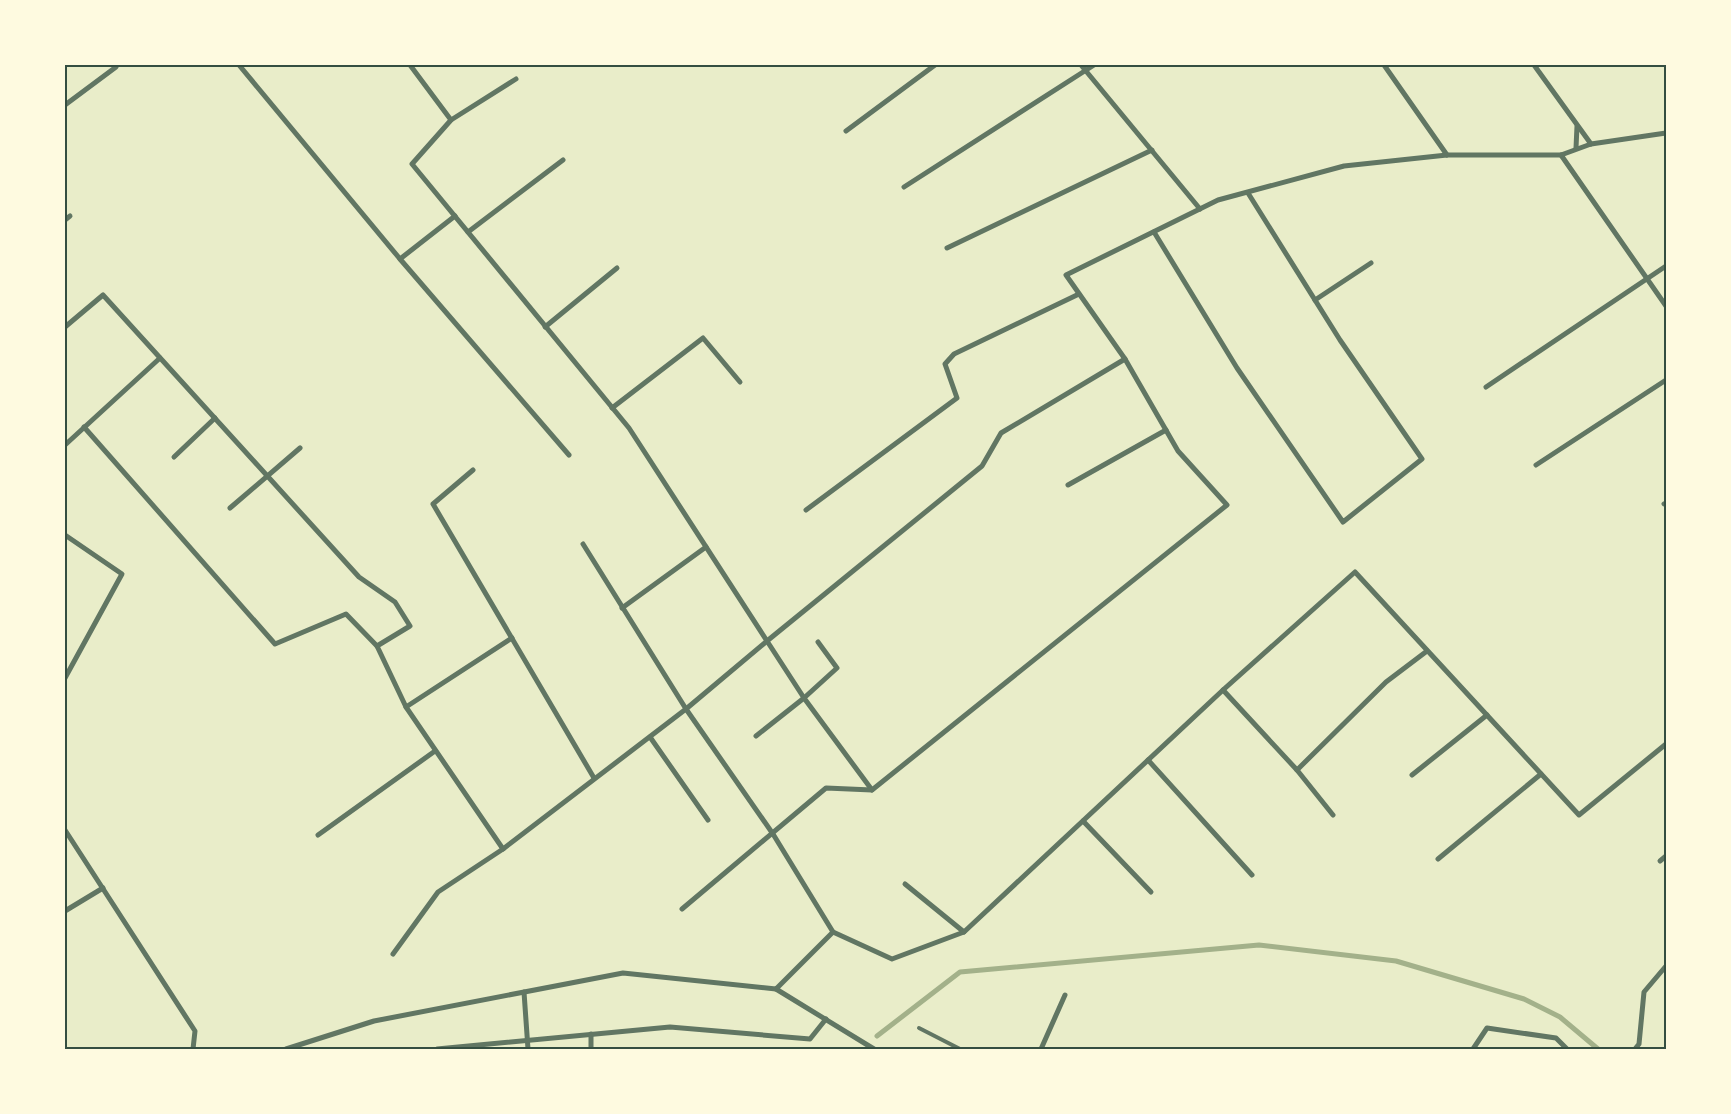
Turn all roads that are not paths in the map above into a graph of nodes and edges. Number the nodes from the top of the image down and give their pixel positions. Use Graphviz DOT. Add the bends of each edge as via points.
graph roads {
  1 [pos="114,65"];
  2 [pos="239,65"];
  3 [pos="410,65"];
  4 [pos="936,65"];
  5 [pos="1081,65"];
  6 [pos="1094,65"];
  7 [pos="1384,65"];
  8 [pos="1534,65"];
  9 [pos="1087,72"];
  10 [pos="516,79"];
  11 [pos="65,105"];
  12 [pos="451,120"];
  13 [pos="1577,126"];
  14 [pos="846,131"];
  15 [pos="1666,133"];
  16 [pos="1590,144"];
  17 [pos="1576,148"];
  18 [pos="1152,150"];
  19 [pos="1447,155"];
  20 [pos="1561,155"];
  21 [pos="563,160"];
  22 [pos="904,187"];
  23 [pos="1248,193"];
  24 [pos="1200,209"];
  25 [pos="454,216"];
  26 [pos="468,232"];
  27 [pos="1154,232"];
  28 [pos="948,248"];
  29 [pos="400,259"];
  30 [pos="1371,263"];
  31 [pos="1666,266"];
  32 [pos="616,268"];
  33 [pos="1647,278"];
  34 [pos="1079,294"];
  35 [pos="1315,300"];
  36 [pos="1666,306"];
  37 [pos="65,327"];
  38 [pos="545,327"];
  39 [pos="160,358"];
  40 [pos="1125,359"];
  41 [pos="1666,380"];
  42 [pos="740,382"];
  43 [pos="1486,388"];
  44 [pos="612,408"];
  45 [pos="215,418"];
  46 [pos="84,427"];
  47 [pos="1166,430"];
  48 [pos="65,445"];
  49 [pos="300,448"];
  50 [pos="568,455"];
  51 [pos="174,457"];
  52 [pos="1536,465"];
  53 [pos="473,470"];
  54 [pos="267,476"];
  55 [pos="1068,485"];
  56 [pos="230,508"];
  57 [pos="806,510"];
  58 [pos="65,535"];
  59 [pos="583,544"];
  60 [pos="706,547"];
  61 [pos="622,608"];
  62 [pos="512,638"];
  63 [pos="767,641"];
  64 [pos="818,642"];
  65 [pos="377,646"];
  66 [pos="1428,651"];
  67 [pos="65,678"];
  68 [pos="1223,690"];
  69 [pos="804,698"];
  70 [pos="406,707"];
  71 [pos="686,709"];
  72 [pos="1487,715"];
  73 [pos="756,736"];
  74 [pos="650,737"];
  75 [pos="1666,744"];
  76 [pos="435,751"];
  77 [pos="1148,760"];
  78 [pos="1297,770"];
  79 [pos="1541,774"];
  80 [pos="1412,775"];
  81 [pos="594,778"];
  82 [pos="872,790"];
  83 [pos="1333,815"];
  84 [pos="708,820"];
  85 [pos="1083,821"];
  86 [pos="65,830"];
  87 [pos="773,834"];
  88 [pos="318,836"];
  89 [pos="503,849"];
  90 [pos="1666,856"];
  91 [pos="1438,859"];
  92 [pos="1660,861"];
  93 [pos="1252,875"];
  94 [pos="905,884"];
  95 [pos="102,888"];
  96 [pos="1150,892"];
  97 [pos="682,909"];
  98 [pos="65,911"];
  99 [pos="833,932"];
  100 [pos="964,932"];
  101 [pos="393,954"];
  102 [pos="1666,966"];
  103 [pos="776,989"];
  104 [pos="524,992"];
  105 [pos="1065,995"];
  106 [pos="826,1019"];
  107 [pos="919,1028"];
  108 [pos="591,1034"];
  109 [pos="527,1040"];
  110 [pos="193,1049"];
  111 [pos="286,1049"];
  112 [pos="437,1049"];
  113 [pos="528,1049"];
  114 [pos="591,1049"];
  115 [pos="874,1049"];
  116 [pos="960,1049"];
  117 [pos="1041,1049"];
  118 [pos="1473,1049"];
  119 [pos="1568,1049"];
  120 [pos="1635,1049"];
  1 -- 11 [label="street" via="116,67"];
  2 -- 29 [label="street"];
  3 -- 12 [label="street"];
  4 -- 14 [label="street"];
  5 -- 9 [label="street"];
  6 -- 9 [label="street"];
  7 -- 19 [label="street"];
  8 -- 13 [label="street"];
  9 -- 18 [label="street"];
  9 -- 22 [label="street"];
  10 -- 12 [label="street"];
  12 -- 25 [label="street" via="412,164"];
  13 -- 16 [label="street"];
  13 -- 17 [label="street"];
  15 -- 16 [label="street"];
  16 -- 17 [label="street"];
  17 -- 20 [label="street"];
  18 -- 24 [label="street"];
  18 -- 28 [label="street"];
  19 -- 20 [label="street"];
  19 -- 23 [label="street" via="1344,166"];
  20 -- 33 [label="street"];
  21 -- 26 [label="street"];
  23 -- 24 [label="street" via="1218,200"];
  23 -- 35 [label="street"];
  24 -- 27 [label="street"];
  25 -- 26 [label="street"];
  25 -- 29 [label="street"];
  26 -- 38 [label="street"];
  27 -- 34 [label="street" via="1066,275"];
  27 -- 35 [label="street" via="1237,368 1343,522 1422,459"];
  29 -- 50 [label="street"];
  30 -- 35 [label="street"];
  31 -- 33 [label="street"];
  32 -- 38 [label="street"];
  33 -- 36 [label="street"];
  33 -- 43 [label="street"];
  34 -- 40 [label="street"];
  34 -- 57 [label="street" via="954,354 945,364 957,398"];
  37 -- 39 [label="street" via="103,295"];
  38 -- 44 [label="street"];
  39 -- 45 [label="street"];
  39 -- 46 [label="street"];
  40 -- 47 [label="street"];
  40 -- 63 [label="street" via="1001,433 982,466"];
  41 -- 52 [label="street"];
  42 -- 44 [label="street" via="703,338"];
  44 -- 60 [label="street"];
  45 -- 51 [label="street"];
  45 -- 54 [label="street"];
  46 -- 48 [label="street"];
  46 -- 65 [label="street" via="275,644 346,614"];
  47 -- 55 [label="street"];
  47 -- 82 [label="street" via="1178,451 1227,505"];
  49 -- 54 [label="street"];
  53 -- 62 [label="street" via="433,504"];
  54 -- 56 [label="street"];
  54 -- 65 [label="street" via="358,576 395,602 410,626"];
  58 -- 67 [label="street" via="122,574"];
  59 -- 61 [label="street"];
  60 -- 61 [label="street"];
  60 -- 63 [label="street"];
  61 -- 71 [label="street"];
  62 -- 70 [label="street"];
  62 -- 81 [label="street"];
  63 -- 69 [label="street"];
  63 -- 71 [label="street"];
  64 -- 69 [label="street" via="837,668"];
  65 -- 70 [label="street"];
  66 -- 68 [label="street" via="1355,572"];
  66 -- 72 [label="street"];
  66 -- 78 [label="street" via="1386,682"];
  68 -- 77 [label="street"];
  68 -- 78 [label="street"];
  69 -- 73 [label="street"];
  69 -- 82 [label="street"];
  70 -- 76 [label="street"];
  71 -- 74 [label="street"];
  71 -- 87 [label="street"];
  72 -- 79 [label="street"];
  72 -- 80 [label="street"];
  74 -- 81 [label="street"];
  74 -- 84 [label="street"];
  75 -- 79 [label="street" via="1579,816"];
  76 -- 88 [label="street"];
  76 -- 89 [label="street"];
  77 -- 85 [label="street"];
  77 -- 93 [label="street"];
  78 -- 83 [label="street"];
  79 -- 91 [label="street"];
  81 -- 89 [label="street"];
  82 -- 87 [label="street" via="826,788"];
  85 -- 96 [label="street"];
  85 -- 100 [label="street"];
  86 -- 95 [label="street"];
  87 -- 97 [label="street"];
  87 -- 99 [label="street"];
  89 -- 101 [label="street" via="438,892"];
  90 -- 92 [label="street"];
  94 -- 100 [label="street"];
  95 -- 98 [label="street"];
  95 -- 110 [label="street" via="195,1031"];
  99 -- 100 [label="street" via="892,959"];
  99 -- 103 [label="street"];
  102 -- 120 [label="street" via="1644,992 1639,1044"];
  103 -- 104 [label="street" via="623,973"];
  103 -- 106 [label="street"];
  104 -- 109 [label="street"];
  104 -- 111 [label="street" via="374,1021"];
  105 -- 117 [label="street"];
  106 -- 108 [label="street" via="810,1038 670,1027"];
  106 -- 115 [label="street"];
  107 -- 116 [label="lane"];
  108 -- 109 [label="street"];
  108 -- 114 [label="street"];
  109 -- 112 [label="street"];
  109 -- 113 [label="street"];
  118 -- 119 [label="street" via="1487,1028 1556,1038"];
}
